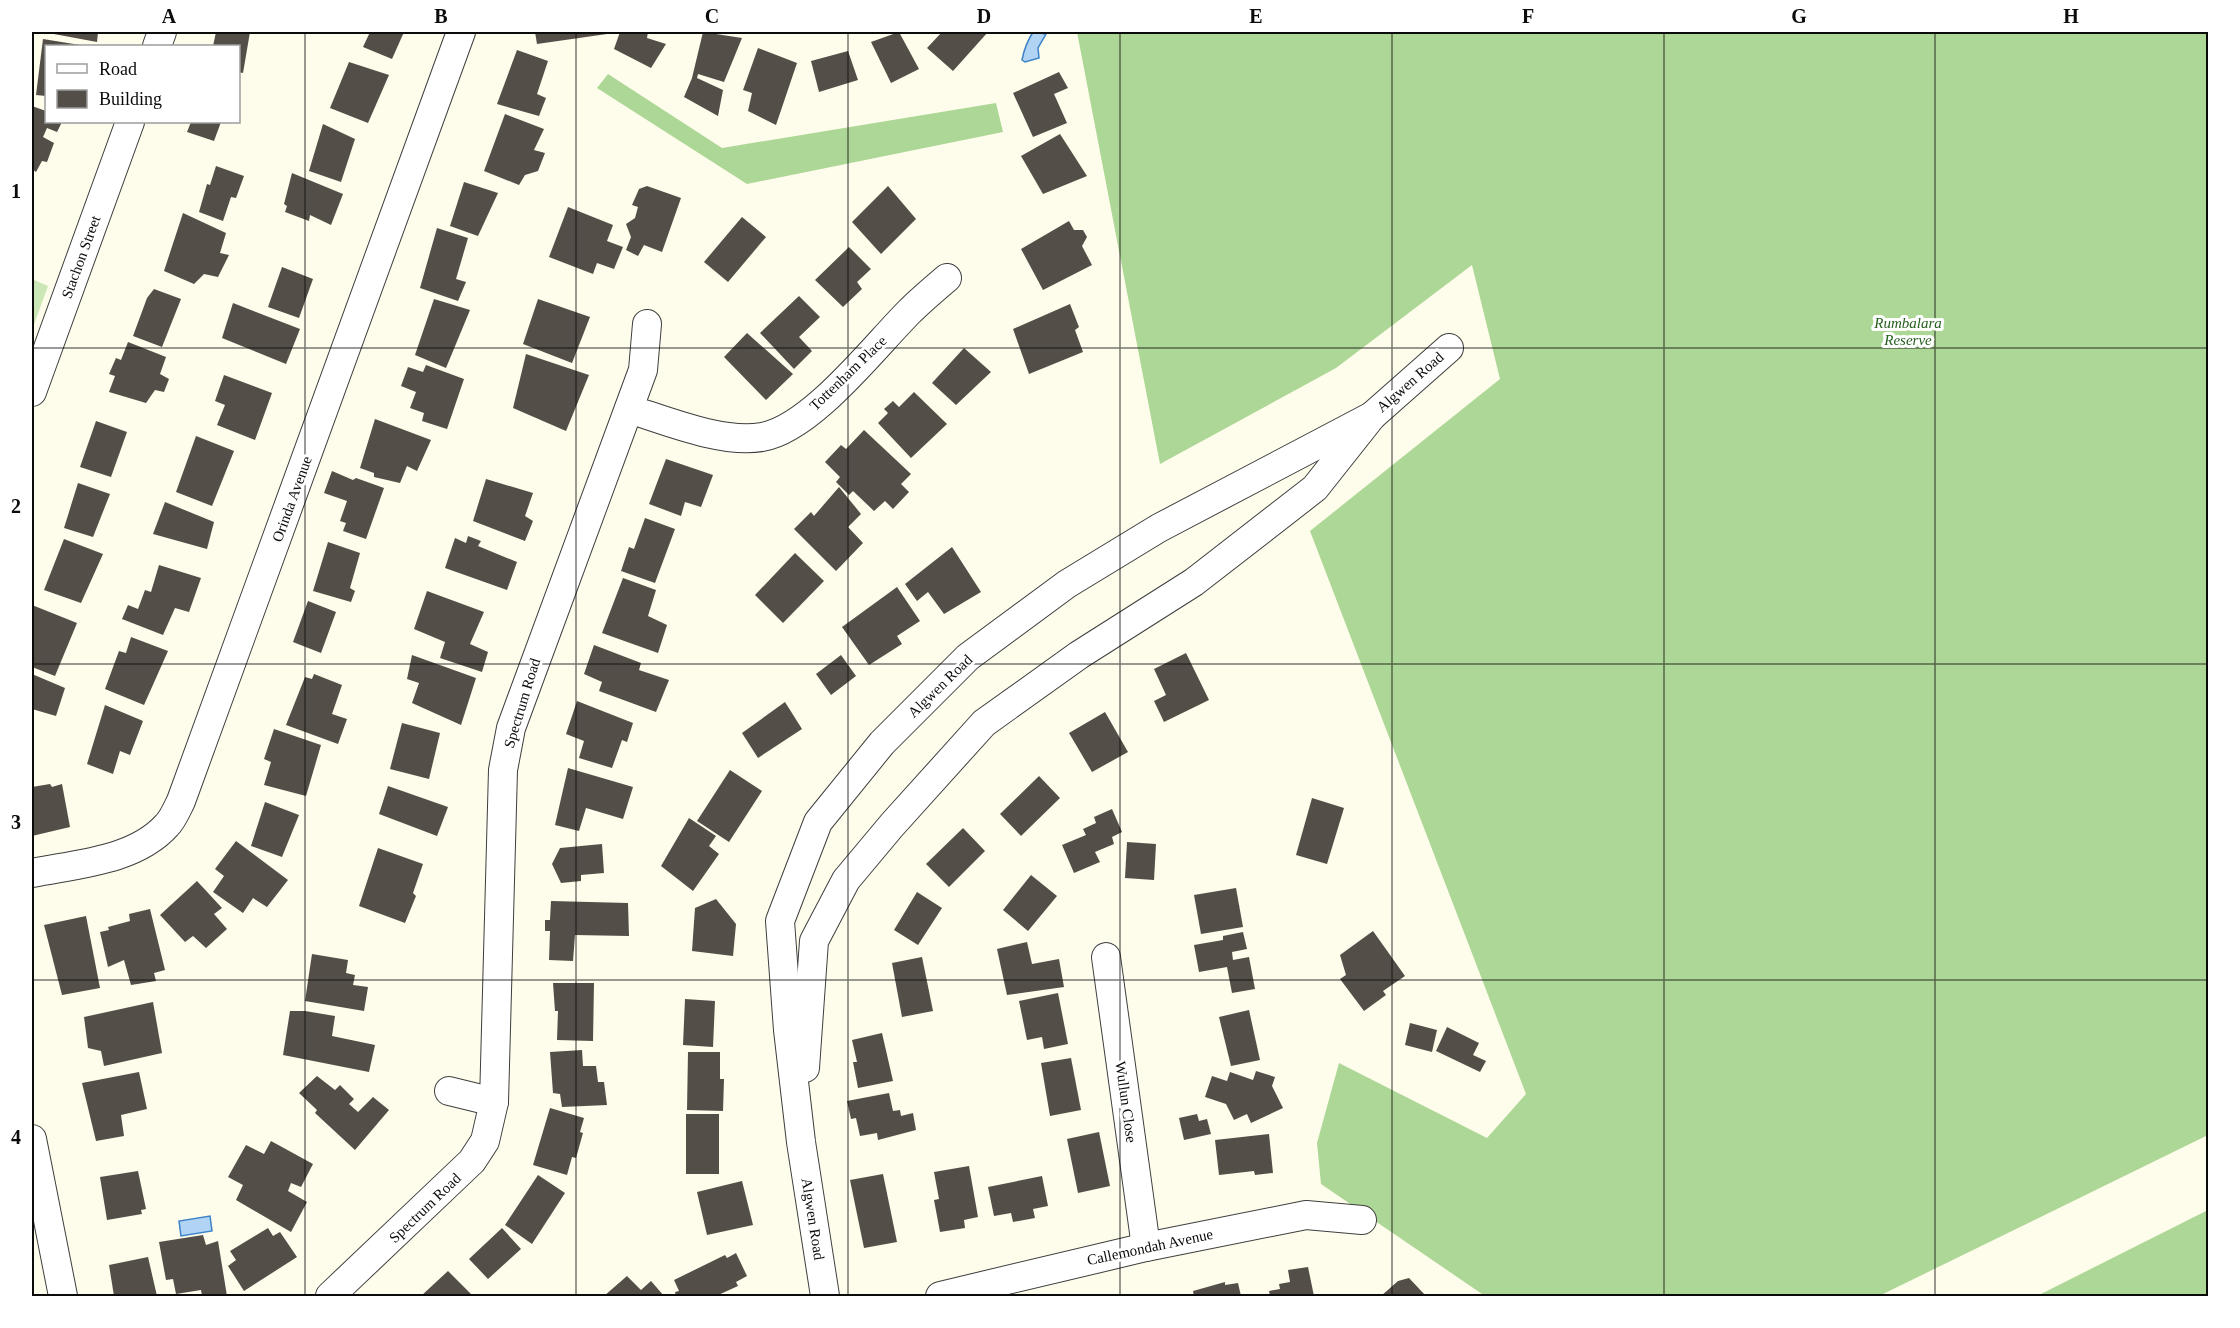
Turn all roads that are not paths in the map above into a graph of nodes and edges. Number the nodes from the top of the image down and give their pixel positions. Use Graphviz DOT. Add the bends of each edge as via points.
graph roads {
  1 [pos="461,32"];
  2 [pos="130,123"];
  3 [pos="947,278"];
  4 [pos="647,324"];
  5 [pos="1449,348"];
  6 [pos="32,392"];
  7 [pos="629,409"];
  8 [pos="1371,416"];
  9 [pos="32,873"];
  10 [pos="1106,957"];
  11 [pos="448,1091"];
  12 [pos="494,1102"];
  13 [pos="32,1139"];
  14 [pos="801,1142"];
  15 [pos="1362,1220"];
  16 [pos="1146,1247"];
  17 [pos="63,1296"];
  18 [pos="330,1296"];
  19 [pos="825,1296"];
  20 [pos="940,1296"];
  1 -- 9 [label="street, Orinda Avenue" via="181,801 169,824 135,849"];
  2 -- 6 [label="street, Stachon Street"];
  3 -- 7 [label="street, Tottenham Place" via="910,310 843,382 780,431 762,437 735,438"];
  4 -- 7 [label="street, Spectrum Road" via="643,370"];
  5 -- 8 [label="street, Algwen Road"];
  7 -- 12 [label="street, Spectrum Road" via="521,696 509,739 503,770"];
  8 -- 14 [label="street, Algwen Road" via="1315,488 1194,582 1079,655 984,723 846,880 814,941"];
  8 -- 14 [label="street, Algwen Road" via="1159,528 1067,584 968,657 882,743 818,822 780,921"];
  10 -- 16 [label="street, Wullun Close"];
  11 -- 12 [label="street"];
  12 -- 18 [label="street, Spectrum Road" via="485,1141 472,1161"];
  13 -- 17 [label="street"];
  14 -- 19 [label="street, Algwen Road"];
  15 -- 16 [label="street, Callemondah Avenue" via="1306,1215"];
  16 -- 20 [label="street, Callemondah Avenue"];
}
